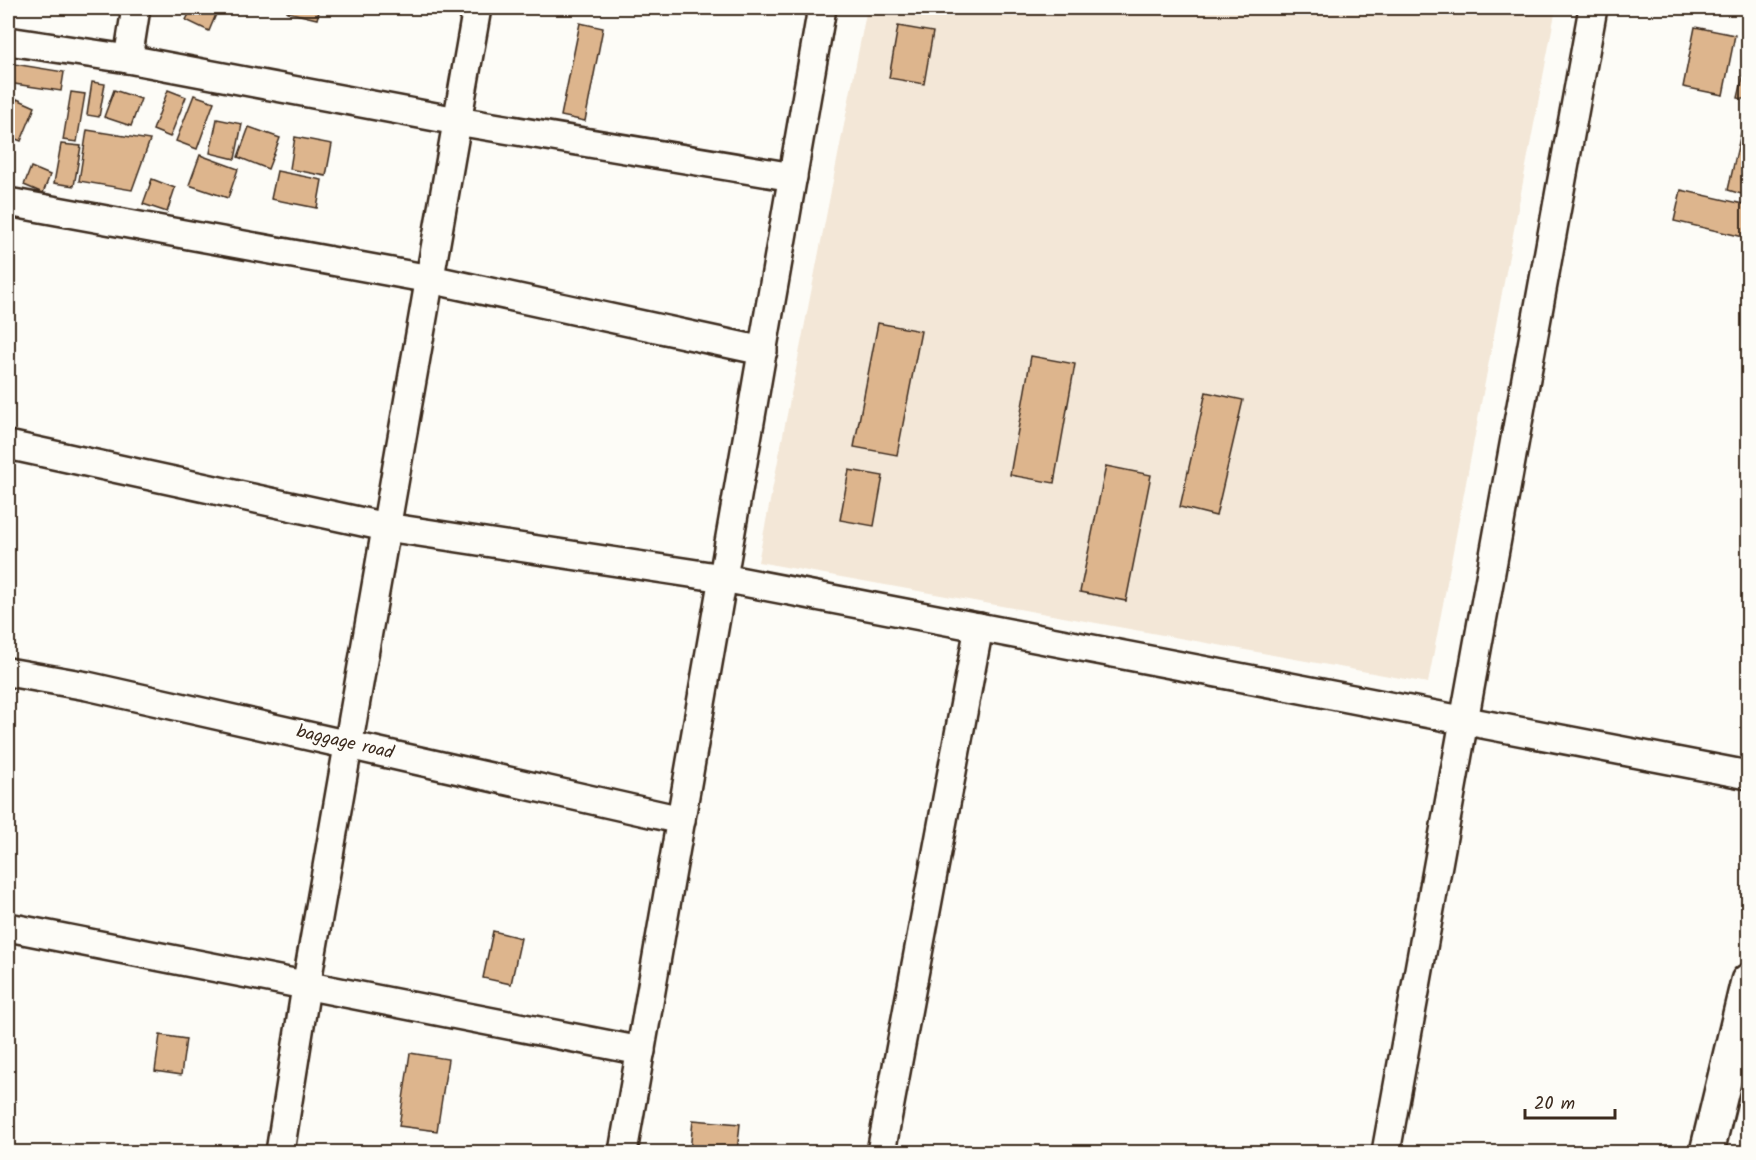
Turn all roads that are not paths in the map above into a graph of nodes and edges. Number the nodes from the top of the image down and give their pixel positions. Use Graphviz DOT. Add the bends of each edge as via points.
graph roads {
  1 [pos="136,8"];
  2 [pos="477,8"];
  3 [pos="822,8"];
  4 [pos="1593,8"];
  5 [pos="8,41"];
  6 [pos="128,59"];
  7 [pos="458,121"];
  8 [pos="792,177"];
  9 [pos="8,202"];
  10 [pos="430,279"];
  11 [pos="763,351"];
  12 [pos="8,445"];
  13 [pos="386,527"];
  14 [pos="723,578"];
  15 [pos="979,627"];
  16 [pos="8,672"];
  17 [pos="1464,720"];
  18 [pos="349,744"];
  19 [pos="1749,775"];
  20 [pos="681,820"];
  21 [pos="8,927"];
  22 [pos="1749,981"];
  23 [pos="306,987"];
  24 [pos="641,1051"];
  25 [pos="280,1152"];
  26 [pos="623,1152"];
  27 [pos="882,1152"];
  28 [pos="1386,1152"];
  29 [pos="1707,1152"];
  1 -- 6 [label="street"];
  2 -- 7 [label="street"];
  3 -- 8 [label="street"];
  4 -- 17 [label="street"];
  5 -- 6 [label="street"];
  6 -- 7 [label="street"];
  7 -- 8 [label="street"];
  7 -- 10 [label="street"];
  8 -- 11 [label="street"];
  9 -- 10 [label="street"];
  10 -- 11 [label="street"];
  10 -- 13 [label="street"];
  11 -- 14 [label="street"];
  12 -- 13 [label="street"];
  13 -- 14 [label="street"];
  13 -- 18 [label="street"];
  14 -- 15 [label="street"];
  14 -- 20 [label="street"];
  15 -- 17 [label="street"];
  15 -- 27 [label="street"];
  16 -- 18 [label="street, baggage road"];
  17 -- 19 [label="street"];
  17 -- 28 [label="street"];
  18 -- 20 [label="street, baggage road"];
  18 -- 23 [label="street"];
  20 -- 24 [label="street"];
  21 -- 23 [label="street"];
  22 -- 29 [label="street"];
  23 -- 24 [label="street"];
  23 -- 25 [label="street"];
  24 -- 26 [label="street"];
}
